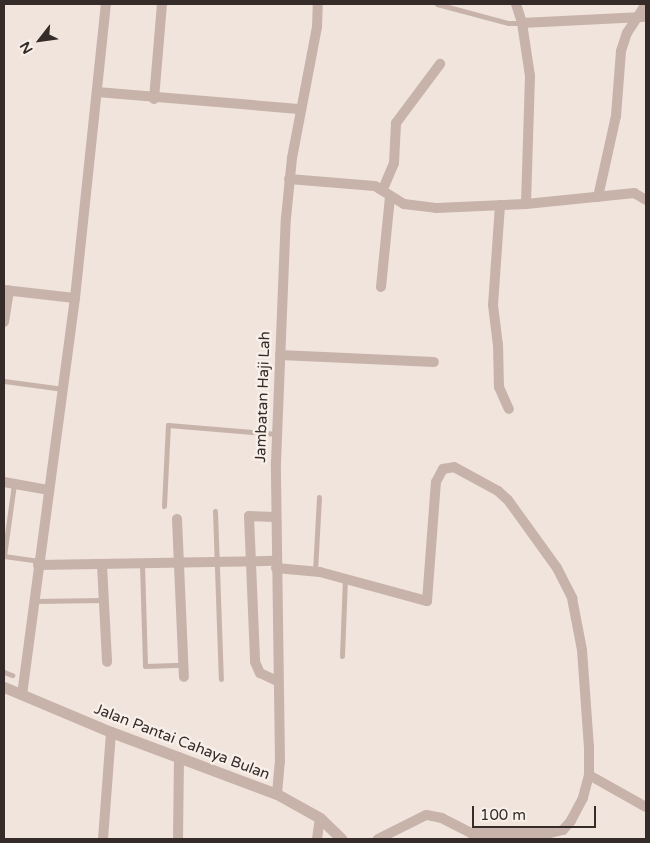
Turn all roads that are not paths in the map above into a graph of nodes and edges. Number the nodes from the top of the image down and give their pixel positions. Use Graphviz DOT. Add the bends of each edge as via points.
graph roads {
  1 [pos="106,4"];
  2 [pos="162,4"];
  3 [pos="318,4"];
  4 [pos="437,4"];
  5 [pos="516,4"];
  6 [pos="646,4"];
  7 [pos="642,17"];
  8 [pos="522,23"];
  9 [pos="440,64"];
  10 [pos="97,92"];
  11 [pos="154,99"];
  12 [pos="301,109"];
  13 [pos="289,178"];
  14 [pos="383,189"];
  15 [pos="598,197"];
  16 [pos="390,198"];
  17 [pos="646,200"];
  18 [pos="526,204"];
  19 [pos="500,205"];
  20 [pos="380,287"];
  21 [pos="6,290"];
  22 [pos="75,298"];
  23 [pos="4,322"];
  24 [pos="280,355"];
  25 [pos="434,362"];
  26 [pos="4,380"];
  27 [pos="63,389"];
  28 [pos="509,409"];
  29 [pos="277,434"];
  30 [pos="9,483"];
  31 [pos="49,490"];
  32 [pos="319,497"];
  33 [pos="164,506"];
  34 [pos="215,511"];
  35 [pos="275,517"];
  36 [pos="177,520"];
  37 [pos="4,556"];
  38 [pos="250,562"];
  39 [pos="38,563"];
  40 [pos="217,563"];
  41 [pos="142,564"];
  42 [pos="180,564"];
  43 [pos="102,565"];
  44 [pos="275,565"];
  45 [pos="315,571"];
  46 [pos="345,579"];
  47 [pos="104,600"];
  48 [pos="33,601"];
  49 [pos="342,656"];
  50 [pos="107,662"];
  51 [pos="183,665"];
  52 [pos="4,672"];
  53 [pos="12,675"];
  54 [pos="184,677"];
  55 [pos="221,679"];
  56 [pos="278,681"];
  57 [pos="4,687"];
  58 [pos="22,695"];
  59 [pos="111,732"];
  60 [pos="179,757"];
  61 [pos="589,776"];
  62 [pos="277,794"];
  63 [pos="646,807"];
  64 [pos="320,818"];
  65 [pos="103,839"];
  66 [pos="178,839"];
  67 [pos="317,839"];
  68 [pos="342,839"];
  69 [pos="378,839"];
  1 -- 10 [label="street"];
  2 -- 11 [label="street"];
  3 -- 12 [label="street, Jambatan Haji Lah" via="317,27"];
  4 -- 8 [label="lane" via="508,23"];
  5 -- 8 [label="street"];
  6 -- 7 [label="street"];
  7 -- 8 [label="street"];
  7 -- 15 [label="street" via="621,51 616,116"];
  8 -- 18 [label="street" via="530,76"];
  9 -- 14 [label="street" via="396,123 394,163"];
  10 -- 11 [label="street"];
  10 -- 22 [label="street"];
  11 -- 12 [label="street"];
  12 -- 13 [label="street, Jambatan Haji Lah"];
  13 -- 14 [label="street"];
  13 -- 24 [label="street, Jambatan Haji Lah"];
  14 -- 16 [label="street"];
  15 -- 17 [label="street" via="634,193"];
  15 -- 18 [label="street"];
  16 -- 19 [label="street" via="404,204 436,208"];
  16 -- 20 [label="street"];
  18 -- 19 [label="street"];
  19 -- 28 [label="street" via="493,305 499,387"];
  21 -- 22 [label="street"];
  21 -- 23 [label="street"];
  22 -- 27 [label="street"];
  24 -- 25 [label="street"];
  24 -- 29 [label="street, Jambatan Haji Lah"];
  26 -- 27 [label="lane"];
  27 -- 31 [label="street"];
  29 -- 33 [label="lane" via="168,425"];
  29 -- 35 [label="street, Jambatan Haji Lah"];
  30 -- 31 [label="street"];
  30 -- 37 [label="lane"];
  31 -- 39 [label="street"];
  32 -- 45 [label="lane"];
  34 -- 40 [label="lane"];
  35 -- 38 [label="street" via="249,512"];
  35 -- 44 [label="street, Jambatan Haji Lah"];
  36 -- 42 [label="street"];
  37 -- 39 [label="lane"];
  38 -- 40 [label="street"];
  38 -- 44 [label="street"];
  38 -- 56 [label="street" via="255,662 260,673"];
  39 -- 43 [label="street"];
  39 -- 48 [label="street"];
  40 -- 42 [label="street"];
  40 -- 55 [label="lane"];
  41 -- 42 [label="street"];
  41 -- 43 [label="street"];
  41 -- 51 [label="lane" via="146,666"];
  42 -- 51 [label="street"];
  43 -- 47 [label="street"];
  44 -- 45 [label="street"];
  44 -- 56 [label="street, Jambatan Haji Lah"];
  45 -- 46 [label="street"];
  46 -- 49 [label="lane"];
  46 -- 61 [label="street" via="427,601 438,474 446,467 454,467 498,491 537,537 558,568 572,598 582,650"];
  47 -- 48 [label="lane"];
  47 -- 50 [label="street"];
  48 -- 58 [label="street"];
  51 -- 54 [label="street"];
  52 -- 53 [label="lane"];
  56 -- 62 [label="street, Jambatan Haji Lah" via="280,762"];
  57 -- 58 [label="street, Jalan Pantai Cahaya Bulan"];
  58 -- 59 [label="street, Jalan Pantai Cahaya Bulan"];
  59 -- 60 [label="street, Jalan Pantai Cahaya Bulan"];
  59 -- 65 [label="street"];
  60 -- 62 [label="street, Jalan Pantai Cahaya Bulan"];
  60 -- 66 [label="street"];
  61 -- 63 [label="street"];
  61 -- 69 [label="street" via="583,798 571,821 557,833 471,833 442,818 426,815"];
  62 -- 64 [label="street, Jalan Pantai Cahaya Bulan"];
  64 -- 67 [label="street"];
  64 -- 68 [label="street, Jalan Pantai Cahaya Bulan"];
}
